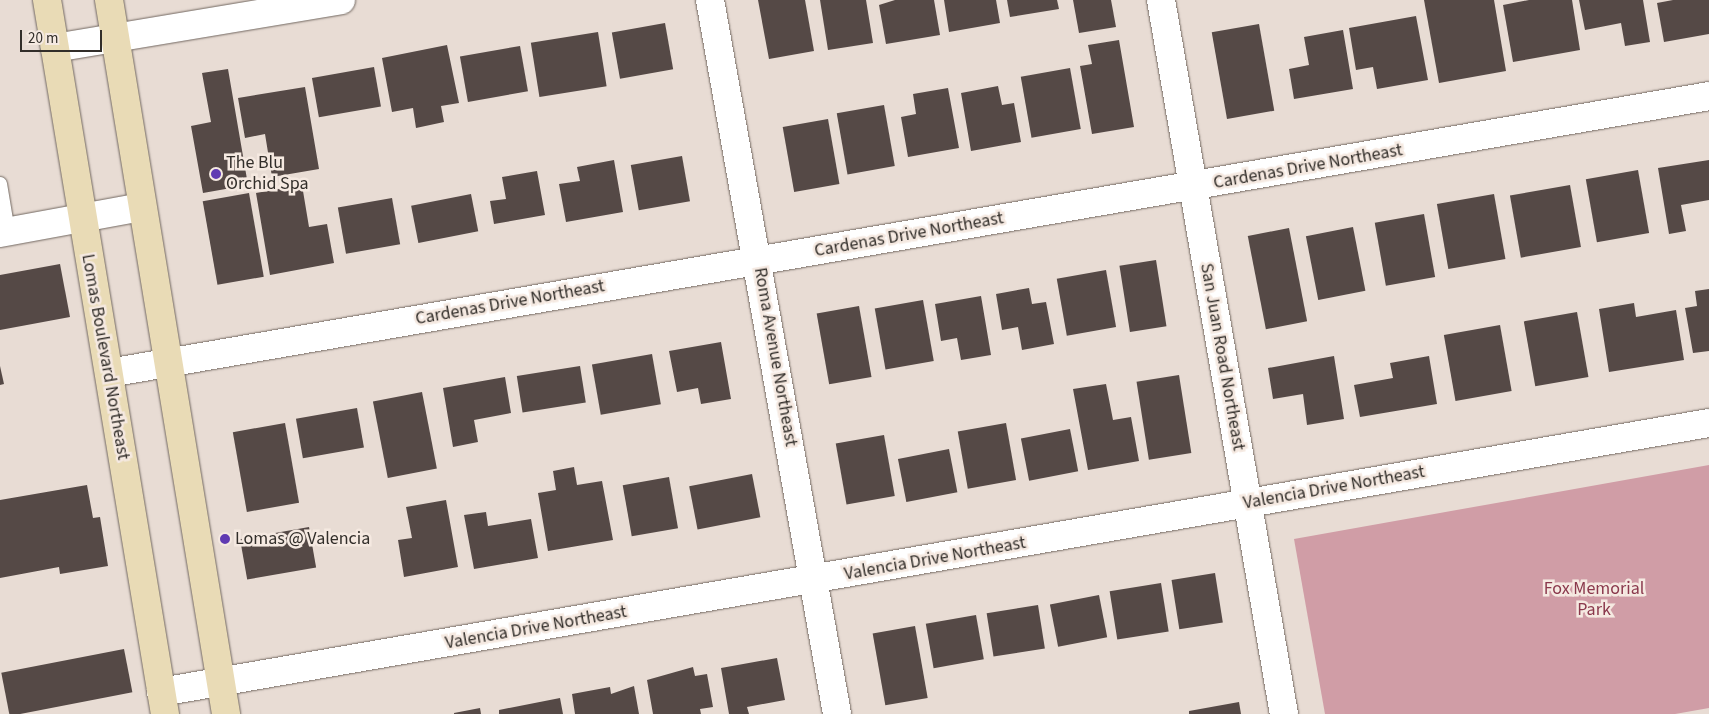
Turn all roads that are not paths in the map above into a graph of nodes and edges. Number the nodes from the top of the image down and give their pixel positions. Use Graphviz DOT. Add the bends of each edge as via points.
graph roads {
  1 [pos="47,0"];
  2 [pos="109,0"];
  3 [pos="341,0"];
  4 [pos="710,0"];
  5 [pos="1161,0"];
  6 [pos="115,37"];
  7 [pos="55,48"];
  8 [pos="1709,96"];
  9 [pos="0,184"];
  10 [pos="1192,187"];
  11 [pos="142,207"];
  12 [pos="82,218"];
  13 [pos="4,233"];
  14 [pos="759,260"];
  15 [pos="168,362"];
  16 [pos="109,373"];
  17 [pos="1709,423"];
  18 [pos="1249,502"];
  19 [pos="813,582"];
  20 [pos="220,682"];
  21 [pos="163,703"];
  22 [pos="226,714"];
  23 [pos="837,714"];
  24 [pos="1284,714"];
  1 -- 7 [label="main road, Lomas Boulevard Northeast"];
  2 -- 6 [label="main road"];
  3 -- 6 [label="street"];
  4 -- 14 [label="street, Roma Avenue Northeast"];
  5 -- 10 [label="street, San Juan Road Northeast"];
  6 -- 7 [label="street"];
  6 -- 11 [label="main road"];
  7 -- 12 [label="main road, Lomas Boulevard Northeast"];
  8 -- 10 [label="street, Cardenas Drive Northeast"];
  9 -- 13 [label="lane"];
  10 -- 14 [label="street, Cardenas Drive Northeast"];
  10 -- 18 [label="street, San Juan Road Northeast"];
  11 -- 12 [label="street"];
  11 -- 15 [label="main road"];
  12 -- 13 [label="street"];
  12 -- 16 [label="main road, Lomas Boulevard Northeast"];
  14 -- 15 [label="street, Cardenas Drive Northeast"];
  14 -- 19 [label="street, Roma Avenue Northeast"];
  15 -- 16 [label="street, Cardenas Drive Northeast"];
  15 -- 20 [label="main road"];
  16 -- 21 [label="main road, Lomas Boulevard Northeast"];
  17 -- 18 [label="street, Valencia Drive Northeast"];
  18 -- 19 [label="street, Valencia Drive Northeast"];
  18 -- 24 [label="street, San Juan Road Northeast"];
  19 -- 20 [label="street, Valencia Drive Northeast"];
  19 -- 23 [label="street, Roma Avenue Northeast"];
  20 -- 21 [label="street, Valencia Drive Northeast"];
  20 -- 22 [label="main road"];
}
